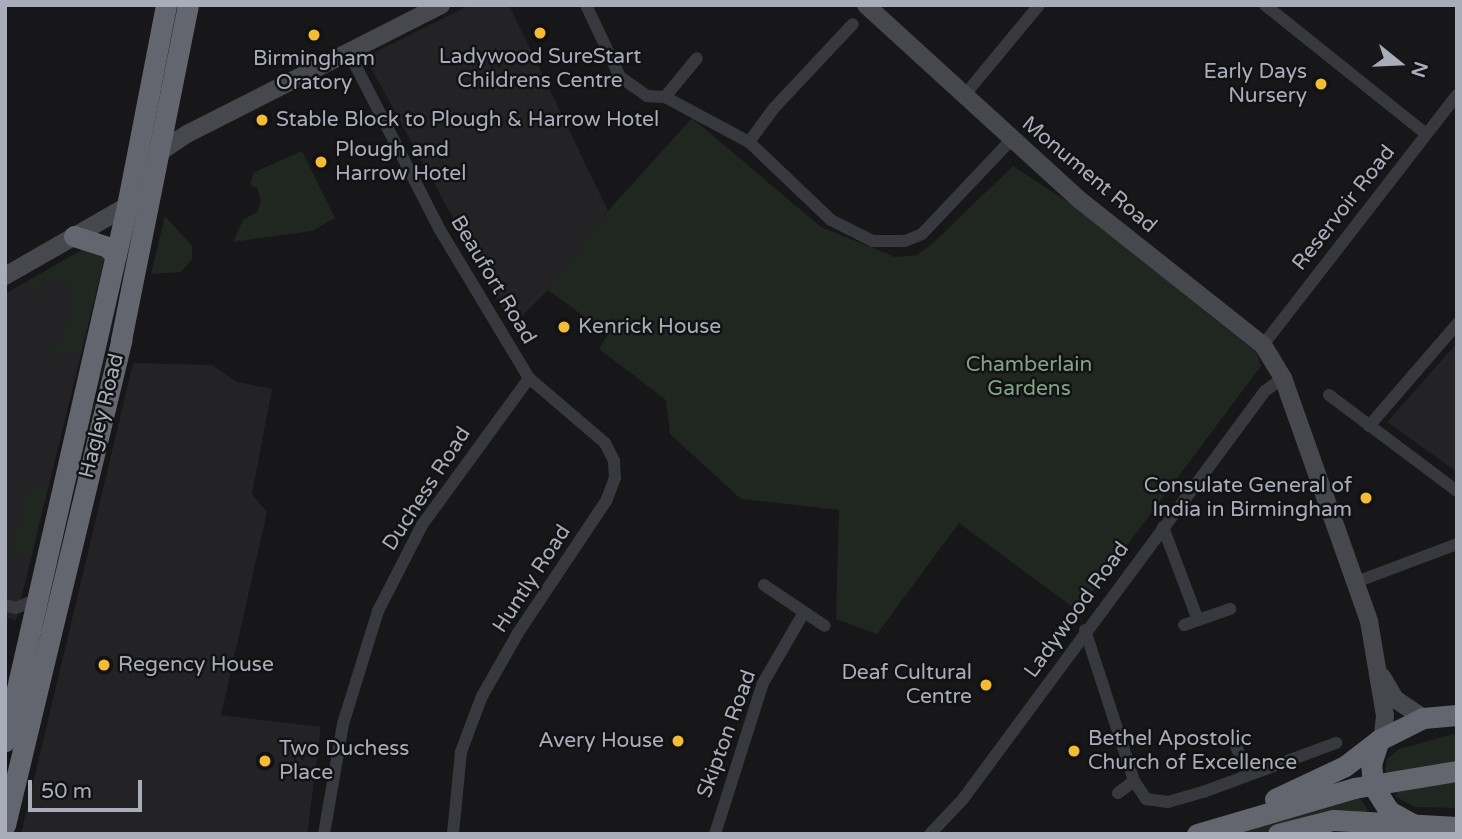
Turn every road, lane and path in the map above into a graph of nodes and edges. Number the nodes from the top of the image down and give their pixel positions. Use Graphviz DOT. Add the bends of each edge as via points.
graph roads {
  1 [pos="166,5"];
  2 [pos="188,5"];
  3 [pos="441,5"];
  4 [pos="586,5"];
  5 [pos="866,5"];
  6 [pos="1039,5"];
  7 [pos="1265,5"];
  8 [pos="853,24"];
  9 [pos="348,51"];
  10 [pos="697,58"];
  11 [pos="1457,95"];
  12 [pos="665,97"];
  13 [pos="963,97"];
  14 [pos="1425,134"];
  15 [pos="1012,141"];
  16 [pos="749,142"];
  17 [pos="149,155"];
  18 [pos="127,206"];
  19 [pos="75,236"];
  20 [pos="116,255"];
  21 [pos="5,276"];
  22 [pos="1457,324"];
  23 [pos="1263,345"];
  24 [pos="529,378"];
  25 [pos="1283,378"];
  26 [pos="1329,395"];
  27 [pos="1369,425"];
  28 [pos="1457,491"];
  29 [pos="1163,527"];
  30 [pos="1457,544"];
  31 [pos="1356,582"];
  32 [pos="764,585"];
  33 [pos="39,598"];
  34 [pos="11,606"];
  35 [pos="1230,610"];
  36 [pos="803,614"];
  37 [pos="1198,620"];
  38 [pos="1184,625"];
  39 [pos="825,626"];
  40 [pos="32,628"];
  41 [pos="1085,631"];
  42 [pos="1378,671"];
  43 [pos="1454,713"];
  44 [pos="1423,718"];
  45 [pos="1381,738"];
  46 [pos="5,741"];
  47 [pos="1336,743"];
  48 [pos="1236,746"];
  49 [pos="1457,771"];
  50 [pos="1247,773"];
  51 [pos="1134,781"];
  52 [pos="1373,785"];
  53 [pos="1118,793"];
  54 [pos="5,825"];
  55 [pos="1416,826"];
  56 [pos="1457,827"];
  57 [pos="324,834"];
  58 [pos="453,834"];
  59 [pos="715,834"];
  60 [pos="930,834"];
  61 [pos="1196,834"];
  62 [pos="1278,834"];
  1 -- 17 [label="highway, Hagley Road"];
  2 -- 17 [label="highway, Hagley Road"];
  3 -- 9 [label="main road"];
  4 -- 12 [label="street" via="620,77 647,96"];
  5 -- 13 [label="main road, Monument Road"];
  6 -- 13 [label="street"];
  7 -- 14 [label="street"];
  8 -- 16 [label="street" via="774,108"];
  9 -- 17 [label="main road"];
  9 -- 24 [label="street, Beaufort Road" via="440,230"];
  10 -- 12 [label="street"];
  11 -- 14 [label="street, Reservoir Road"];
  12 -- 16 [label="street"];
  13 -- 15 [label="main road, Monument Road"];
  14 -- 23 [label="street, Reservoir Road"];
  15 -- 16 [label="street" via="928,229 915,238 891,243 858,235 831,220"];
  15 -- 23 [label="main road, Monument Road"];
  17 -- 18 [label="highway, Hagley Road"];
  17 -- 54 [label="highway, Hagley Road" via="121,340"];
  18 -- 19 [label="main road"];
  18 -- 20 [label="highway, Hagley Road"];
  19 -- 20 [label="highway" via="108,247"];
  19 -- 21 [label="main road"];
  20 -- 33 [label="highway, Hagley Road"];
  22 -- 27 [label="street"];
  23 -- 25 [label="main road, Monument Road"];
  24 -- 57 [label="street, Duchess Road" via="422,525 378,611 340,735"];
  24 -- 58 [label="street, Huntly Road" via="605,443 615,478 606,501 482,696 461,752"];
  25 -- 29 [label="street, Ladywood Road" via="1265,391"];
  25 -- 31 [label="main road, Monument Road"];
  26 -- 27 [label="street"];
  27 -- 28 [label="street"];
  29 -- 37 [label="street"];
  29 -- 41 [label="street, Ladywood Road"];
  30 -- 31 [label="street"];
  31 -- 42 [label="main road, Monument Road"];
  32 -- 36 [label="street"];
  33 -- 34 [label="street"];
  33 -- 40 [label="highway, Hagley Road"];
  34 -- 40 [label="street"];
  35 -- 37 [label="street"];
  36 -- 39 [label="street"];
  36 -- 59 [label="street, Skipton Road" via="763,682"];
  37 -- 38 [label="street"];
  40 -- 46 [label="highway, Hagley Road"];
  41 -- 51 [label="street"];
  41 -- 60 [label="street, Ladywood Road" via="963,799"];
  42 -- 44 [label="main road" via="1395,699"];
  42 -- 45 [label="main road"];
  43 -- 44 [label="highway"];
  44 -- 45 [label="highway"];
  45 -- 52 [label="highway" via="1371,764"];
  45 -- 61 [label="highway" via="1345,766"];
  47 -- 50 [label="street"];
  48 -- 50 [label="street"];
  49 -- 52 [label="highway"];
  50 -- 51 [label="street" via="1168,802 1146,799"];
  51 -- 53 [label="street"];
  52 -- 55 [label="highway" via="1389,811"];
  52 -- 61 [label="highway"];
  55 -- 56 [label="highway"];
  55 -- 62 [label="highway" via="1333,820"];
}
